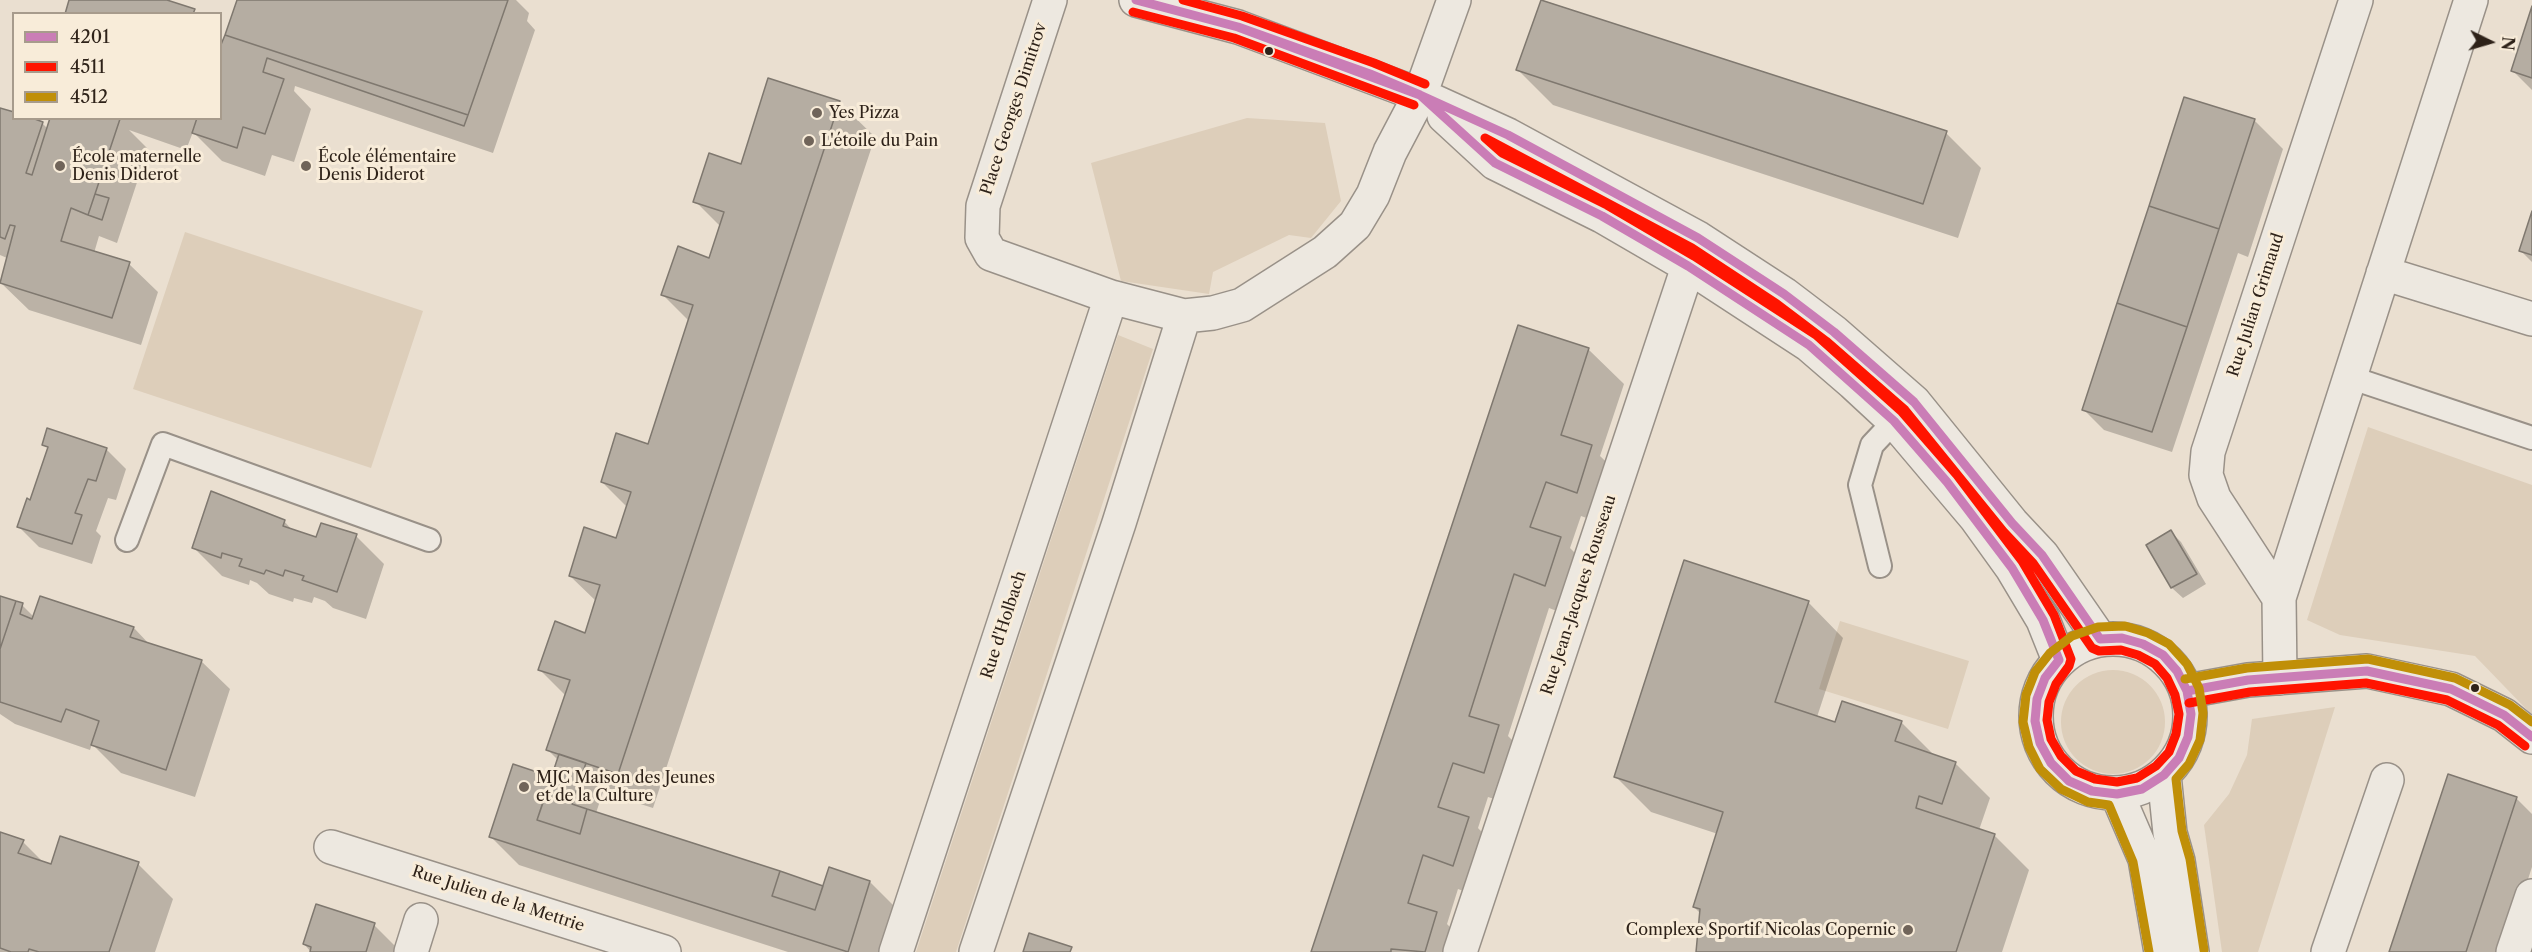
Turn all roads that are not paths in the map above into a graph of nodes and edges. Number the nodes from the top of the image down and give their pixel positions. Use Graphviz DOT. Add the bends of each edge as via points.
graph roads {
  1 [pos="1050,0"];
  2 [pos="1136,0"];
  3 [pos="1454,0"];
  4 [pos="2471,0"];
  5 [pos="2351,1"];
  6 [pos="1420,95"];
  7 [pos="1693,252"];
  8 [pos="2383,273"];
  9 [pos="1111,297"];
  10 [pos="1184,316"];
  11 [pos="2532,319"];
  12 [pos="2349,377"];
  13 [pos="1904,411"];
  14 [pos="2532,438"];
  15 [pos="127,540"];
  16 [pos="429,540"];
  17 [pos="1880,566"];
  18 [pos="2279,598"];
  19 [pos="2100,639"];
  20 [pos="2059,660"];
  21 [pos="2280,678"];
  22 [pos="2187,691"];
  23 [pos="2532,737"];
  24 [pos="2164,776"];
  25 [pos="2387,780"];
  26 [pos="2117,794"];
  27 [pos="331,847"];
  28 [pos="2532,896"];
  29 [pos="421,920"];
  30 [pos="411,952"];
  31 [pos="664,952"];
  32 [pos="896,952"];
  33 [pos="976,952"];
  34 [pos="1460,952"];
  35 [pos="2162,952"];
  36 [pos="2192,952"];
  37 [pos="2328,952"];
  38 [pos="2513,952"];
  1 -- 9 [label="street, Place Georges Dimitrov" via="983,206 982,238 992,254"];
  2 -- 6 [label="street" via="1238,27"];
  3 -- 6 [label="street, Place Georges Dimitrov"];
  4 -- 8 [label="street"];
  5 -- 18 [label="street, Rue Julian Grimaud" via="2208,452 2206,475 2214,498"];
  6 -- 7 [label="street" via="1508,135"];
  6 -- 10 [label="street, Place Georges Dimitrov" via="1355,225 1325,252 1242,305"];
  7 -- 13 [label="street" via="1817,319"];
  7 -- 34 [label="street, Rue Jean-Jacques Rousseau"];
  8 -- 11 [label="street"];
  8 -- 12 [label="street"];
  9 -- 10 [label="street, Place Georges Dimitrov"];
  9 -- 32 [label="street, Rue d'Holbach"];
  10 -- 33 [label="street"];
  12 -- 14 [label="lane"];
  12 -- 18 [label="street"];
  13 -- 17 [label="lane" via="1872,445 1860,485"];
  13 -- 19 [label="street" via="2042,555"];
  13 -- 20 [label="street" via="2012,568 2043,620"];
  15 -- 16 [label="lane" via="163,444"];
  18 -- 21 [label="street"];
  19 -- 20 [label="street" via="2078,646"];
  19 -- 22 [label="street" via="2122,638 2163,655"];
  20 -- 26 [label="street" via="2045,678 2037,699 2035,721 2040,743 2051,763 2069,781 2092,791"];
  21 -- 22 [label="street"];
  21 -- 23 [label="street" via="2367,671 2451,689 2504,715"];
  22 -- 24 [label="street" via="2191,714 2188,737 2179,758"];
  24 -- 26 [label="street" via="2142,789"];
  24 -- 36 [label="street" via="2170,833"];
  25 -- 37 [label="street"];
  26 -- 35 [label="street" via="2145,859"];
  27 -- 31 [label="street, Rue Julien de la Mettrie"];
  28 -- 38 [label="street"];
  29 -- 30 [label="street"];
}
